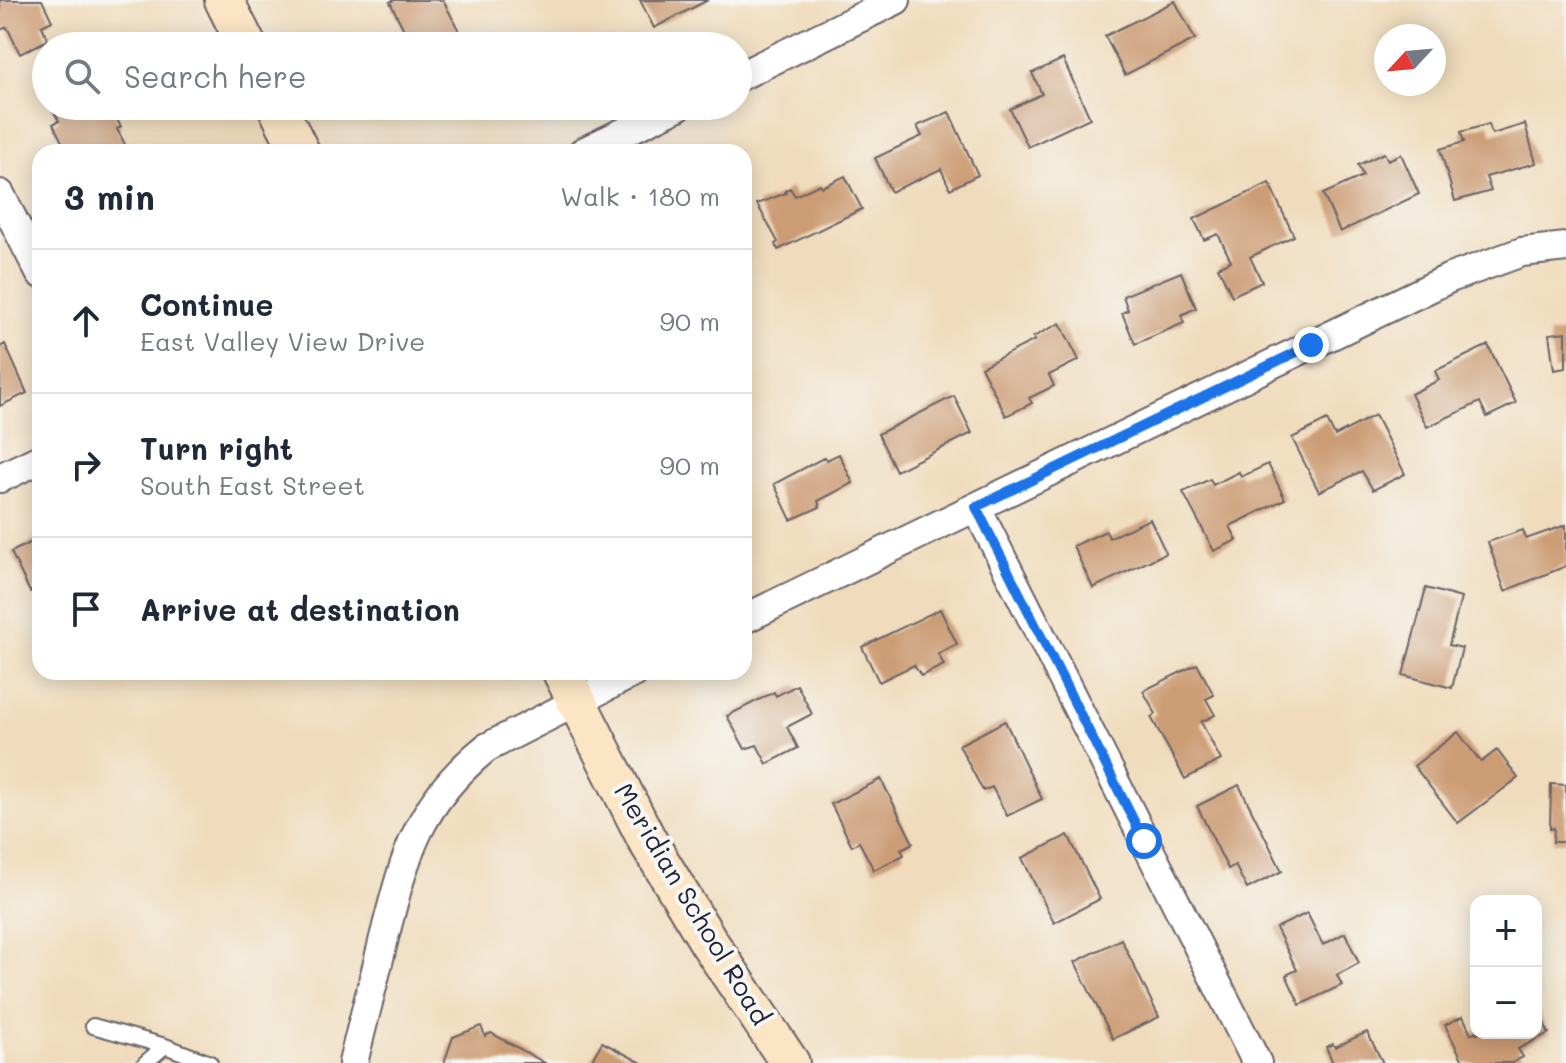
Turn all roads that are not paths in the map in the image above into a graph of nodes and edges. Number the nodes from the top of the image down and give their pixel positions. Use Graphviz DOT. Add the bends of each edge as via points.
graph roads {
  1 [pos="224,0"];
  2 [pos="886,2"];
  3 [pos="240,32"];
  4 [pos="752,70"];
  5 [pos="284,120"];
  6 [pos="649,120"];
  7 [pos="296,144"];
  8 [pos="600,144"];
  9 [pos="0,194"];
  10 [pos="1566,247"];
  11 [pos="32,257"];
  12 [pos="32,463"];
  13 [pos="0,478"];
  14 [pos="976,507"];
  15 [pos="752,615"];
  16 [pos="597,680"];
  17 [pos="569,686"];
  18 [pos="93,1026"];
  19 [pos="165,1046"];
  20 [pos="145,1063"];
  21 [pos="210,1063"];
  22 [pos="353,1063"];
  23 [pos="790,1063"];
  24 [pos="1257,1063"];
  1 -- 3 [label="main road"];
  2 -- 4 [label="street"];
  5 -- 7 [label="main road"];
  6 -- 8 [label="street"];
  9 -- 11 [label="street"];
  10 -- 14 [label="street" via="1522,252 1450,278"];
  12 -- 13 [label="street"];
  14 -- 15 [label="street"];
  14 -- 24 [label="street"];
  16 -- 17 [label="street"];
  17 -- 22 [label="street" via="486,748 447,785 424,818 402,867"];
  17 -- 23 [label="main road, Meridian School Road" via="647,840"];
  18 -- 19 [label="lane"];
  19 -- 20 [label="lane"];
  19 -- 21 [label="lane"];
}
